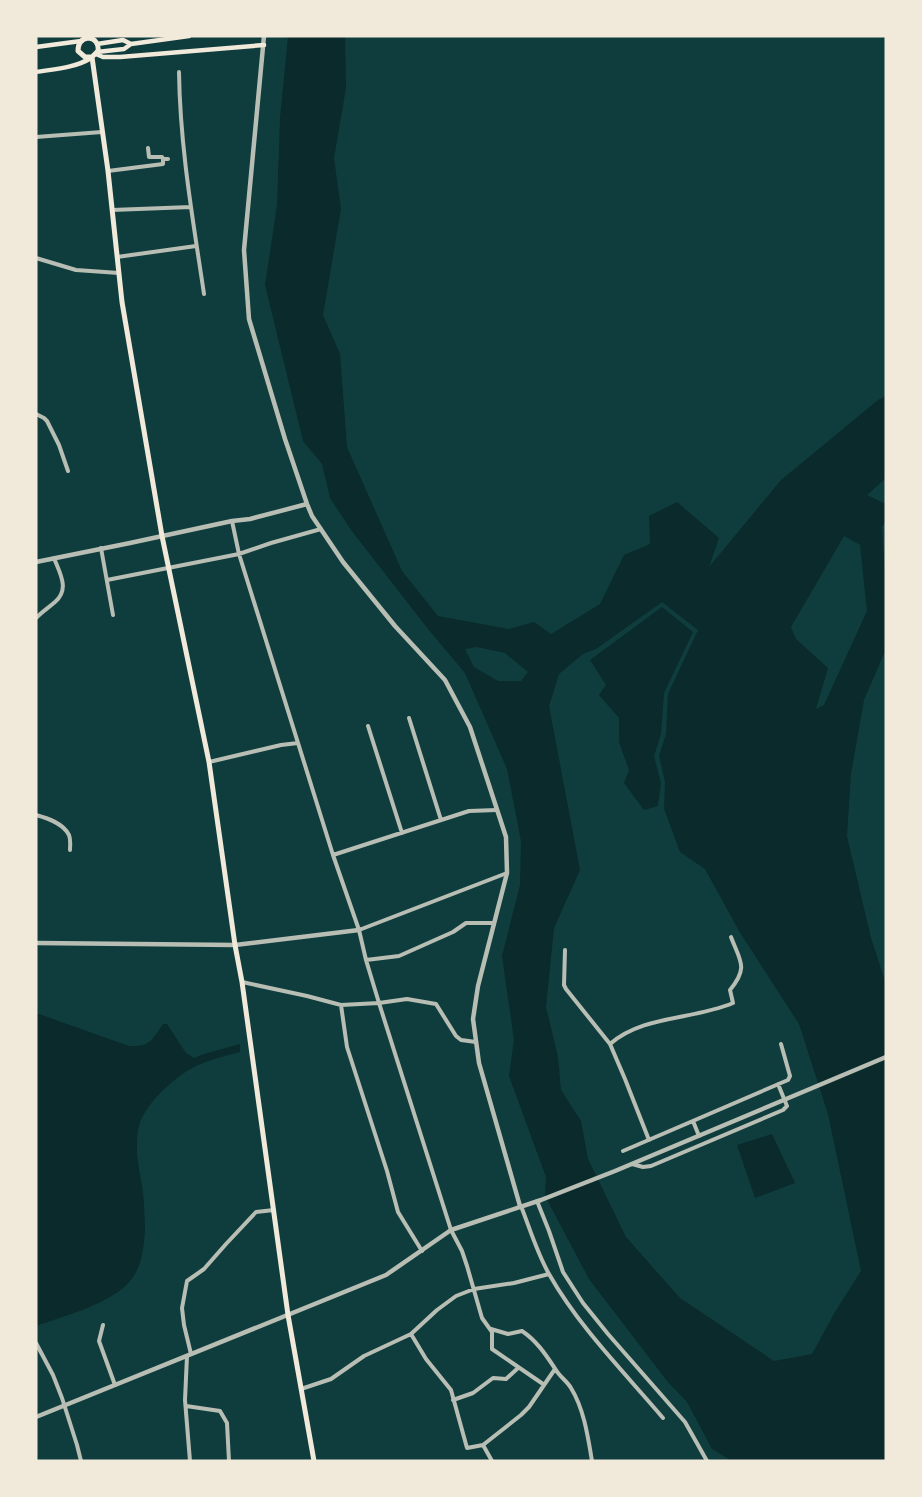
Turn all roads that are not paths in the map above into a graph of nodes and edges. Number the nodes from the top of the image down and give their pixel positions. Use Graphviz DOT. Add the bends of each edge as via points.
graph roads {
  1 [pos="189,36"];
  2 [pos="264,36"];
  3 [pos="88,37"];
  4 [pos="97,40"];
  5 [pos="81,41"];
  6 [pos="131,44"];
  7 [pos="264,45"];
  8 [pos="36,47"];
  9 [pos="94,55"];
  10 [pos="36,72"];
  11 [pos="179,72"];
  12 [pos="102,132"];
  13 [pos="36,137"];
  14 [pos="148,148"];
  15 [pos="108,171"];
  16 [pos="191,207"];
  17 [pos="111,210"];
  18 [pos="196,246"];
  19 [pos="117,257"];
  20 [pos="36,258"];
  21 [pos="119,273"];
  22 [pos="204,294"];
  23 [pos="36,414"];
  24 [pos="68,471"];
  25 [pos="307,504"];
  26 [pos="232,521"];
  27 [pos="321,529"];
  28 [pos="162,536"];
  29 [pos="101,548"];
  30 [pos="239,554"];
  31 [pos="54,558"];
  32 [pos="36,562"];
  33 [pos="169,568"];
  34 [pos="107,580"];
  35 [pos="113,615"];
  36 [pos="36,618"];
  37 [pos="408,718"];
  38 [pos="368,726"];
  39 [pos="298,743"];
  40 [pos="209,762"];
  41 [pos="497,810"];
  42 [pos="36,815"];
  43 [pos="441,820"];
  44 [pos="402,833"];
  45 [pos="70,850"];
  46 [pos="333,855"];
  47 [pos="507,873"];
  48 [pos="494,923"];
  49 [pos="359,930"];
  50 [pos="730,937"];
  51 [pos="36,943"];
  52 [pos="235,945"];
  53 [pos="566,950"];
  54 [pos="366,960"];
  55 [pos="242,982"];
  56 [pos="379,1003"];
  57 [pos="341,1005"];
  58 [pos="476,1042"];
  59 [pos="610,1044"];
  60 [pos="781,1044"];
  61 [pos="886,1057"];
  62 [pos="778,1084"];
  63 [pos="693,1121"];
  64 [pos="699,1136"];
  65 [pos="649,1140"];
  66 [pos="623,1151"];
  67 [pos="631,1164"];
  68 [pos="539,1200"];
  69 [pos="520,1206"];
  70 [pos="274,1210"];
  71 [pos="451,1230"];
  72 [pos="422,1251"];
  73 [pos="549,1274"];
  74 [pos="474,1288"];
  75 [pos="288,1315"];
  76 [pos="103,1324"];
  77 [pos="491,1329"];
  78 [pos="411,1334"];
  79 [pos="36,1343"];
  80 [pos="189,1355"];
  81 [pos="518,1368"];
  82 [pos="555,1369"];
  83 [pos="543,1384"];
  84 [pos="115,1385"];
  85 [pos="301,1389"];
  86 [pos="453,1400"];
  87 [pos="64,1406"];
  88 [pos="186,1406"];
  89 [pos="36,1417"];
  90 [pos="663,1418"];
  91 [pos="483,1445"];
  92 [pos="81,1461"];
  93 [pos="190,1461"];
  94 [pos="229,1461"];
  95 [pos="314,1461"];
  96 [pos="492,1461"];
  97 [pos="592,1461"];
  98 [pos="707,1461"];
  1 -- 6 [label="main road"];
  2 -- 7 [label="street"];
  3 -- 4 [label="main road"];
  3 -- 5 [label="main road"];
  4 -- 6 [label="main road" via="123,40"];
  4 -- 9 [label="main road"];
  5 -- 8 [label="main road"];
  5 -- 9 [label="main road" via="80,54"];
  6 -- 9 [label="main road"];
  7 -- 9 [label="main road" via="120,57"];
  7 -- 25 [label="street" via="244,250 249,319"];
  9 -- 10 [label="main road" via="69,66"];
  9 -- 12 [label="main road"];
  11 -- 16 [label="street"];
  12 -- 13 [label="street"];
  12 -- 15 [label="main road"];
  14 -- 15 [label="street" via="149,157 162,157 163,164"];
  15 -- 17 [label="main road"];
  16 -- 17 [label="street"];
  16 -- 18 [label="street"];
  17 -- 19 [label="main road"];
  18 -- 19 [label="street"];
  18 -- 22 [label="street"];
  19 -- 21 [label="main road"];
  20 -- 21 [label="street" via="70,269"];
  21 -- 28 [label="main road"];
  23 -- 24 [label="street" via="46,421"];
  25 -- 26 [label="street"];
  25 -- 27 [label="street"];
  26 -- 28 [label="street"];
  26 -- 30 [label="street"];
  27 -- 30 [label="street"];
  27 -- 41 [label="street" via="395,626 445,680 470,727"];
  28 -- 29 [label="street"];
  28 -- 33 [label="main road"];
  29 -- 31 [label="street"];
  29 -- 34 [label="street"];
  30 -- 33 [label="street"];
  30 -- 39 [label="street"];
  31 -- 32 [label="street"];
  31 -- 36 [label="street" via="63,590 58,600"];
  33 -- 34 [label="street"];
  33 -- 40 [label="main road"];
  34 -- 35 [label="street"];
  37 -- 43 [label="street"];
  38 -- 44 [label="street"];
  39 -- 40 [label="street"];
  39 -- 46 [label="street"];
  40 -- 52 [label="main road"];
  41 -- 43 [label="street" via="469,811"];
  41 -- 47 [label="street" via="506,837"];
  42 -- 45 [label="street" via="49,818 66,831"];
  43 -- 44 [label="street"];
  44 -- 46 [label="street"];
  46 -- 49 [label="street"];
  47 -- 48 [label="street"];
  47 -- 49 [label="street"];
  48 -- 54 [label="street" via="466,923 399,956"];
  48 -- 58 [label="street" via="473,1019"];
  49 -- 52 [label="street"];
  49 -- 54 [label="street"];
  50 -- 59 [label="street" via="741,960 738,980 730,990 733,1003 653,1023 623,1034"];
  51 -- 52 [label="street"];
  52 -- 55 [label="main road"];
  53 -- 59 [label="street" via="564,985"];
  54 -- 56 [label="street"];
  55 -- 57 [label="street"];
  55 -- 70 [label="main road"];
  56 -- 57 [label="street"];
  56 -- 58 [label="street" via="407,999 436,1004 456,1036"];
  56 -- 71 [label="street"];
  57 -- 72 [label="street" via="347,1047 395,1205"];
  58 -- 69 [label="street"];
  59 -- 65 [label="street"];
  60 -- 62 [label="street" via="790,1076"];
  61 -- 64 [label="street"];
  62 -- 63 [label="street"];
  62 -- 67 [label="street" via="787,1106 783,1110 651,1166"];
  63 -- 64 [label="street"];
  63 -- 65 [label="street"];
  64 -- 67 [label="street"];
  65 -- 66 [label="street"];
  67 -- 68 [label="street"];
  68 -- 69 [label="street"];
  68 -- 98 [label="street" via="563,1272 578,1296 685,1422"];
  69 -- 71 [label="street"];
  69 -- 73 [label="street"];
  70 -- 75 [label="main road"];
  70 -- 80 [label="street" via="256,1212 204,1269 187,1281 182,1308"];
  71 -- 72 [label="street"];
  71 -- 74 [label="street"];
  72 -- 75 [label="street" via="387,1275"];
  73 -- 74 [label="street"];
  73 -- 90 [label="street" via="587,1328"];
  74 -- 77 [label="street" via="482,1318"];
  74 -- 78 [label="street" via="452,1299"];
  75 -- 80 [label="street"];
  75 -- 85 [label="main road"];
  76 -- 84 [label="street" via="99,1341"];
  77 -- 81 [label="street" via="492,1349"];
  77 -- 82 [label="street" via="525,1333"];
  78 -- 85 [label="street" via="364,1356 327,1381"];
  78 -- 86 [label="street" via="451,1390"];
  79 -- 87 [label="street" via="54,1375"];
  80 -- 84 [label="street"];
  80 -- 88 [label="street"];
  81 -- 83 [label="street"];
  81 -- 86 [label="street" via="506,1379 493,1378 473,1393"];
  82 -- 83 [label="street"];
  82 -- 97 [label="street" via="576,1397"];
  83 -- 91 [label="street" via="521,1415"];
  84 -- 87 [label="street"];
  85 -- 95 [label="main road"];
  86 -- 91 [label="street" via="467,1448"];
  87 -- 89 [label="street"];
  87 -- 92 [label="street"];
  88 -- 93 [label="street"];
  88 -- 94 [label="street" via="220,1411 227,1423"];
  91 -- 96 [label="street"];
}
